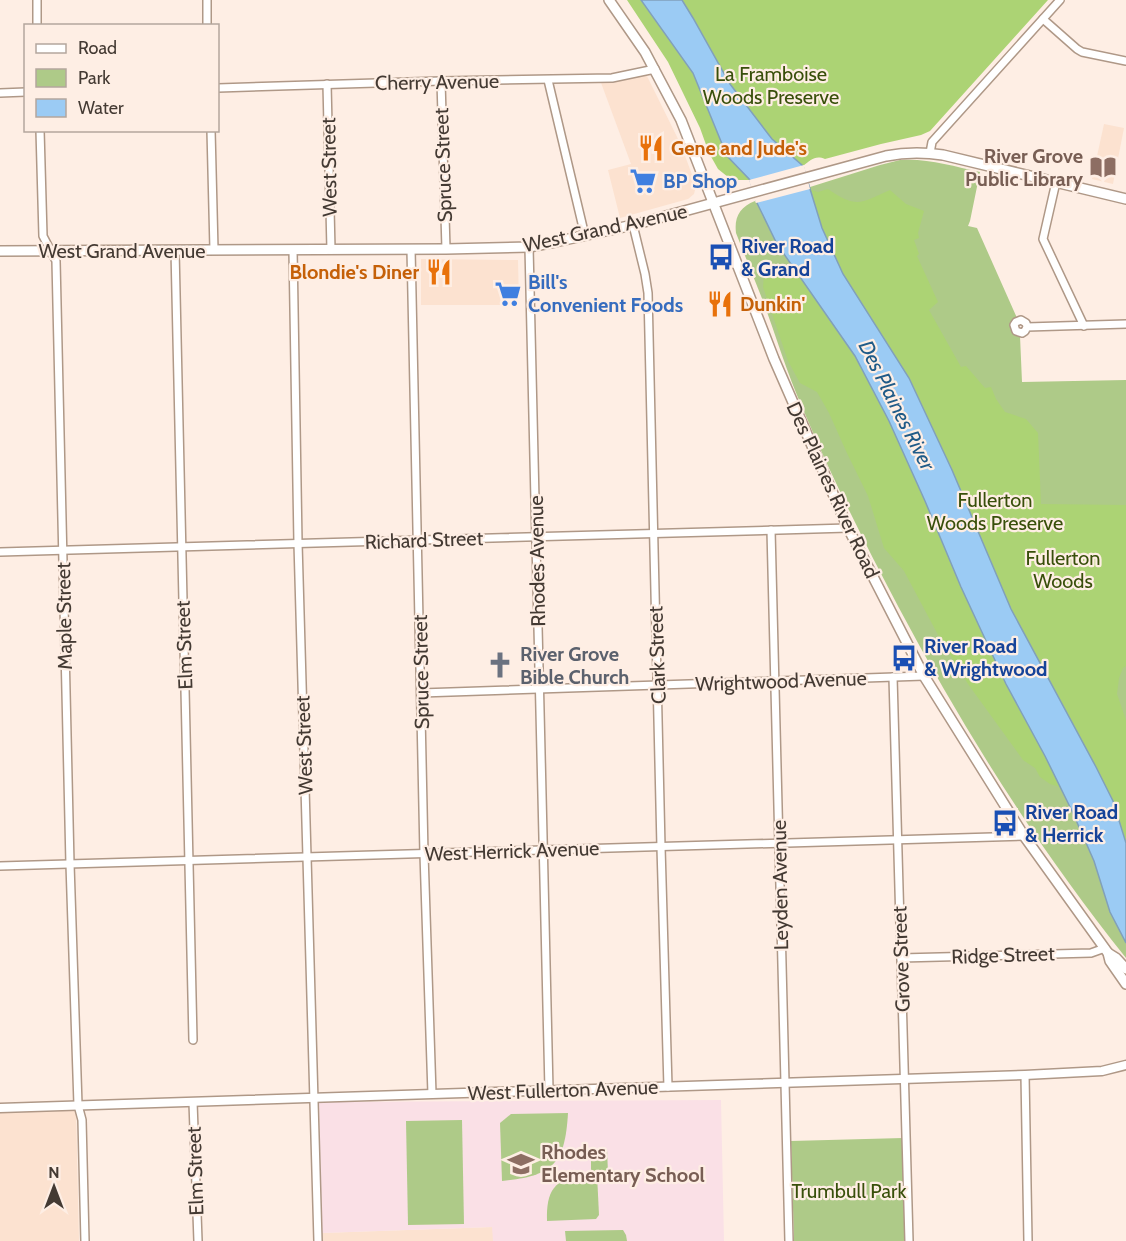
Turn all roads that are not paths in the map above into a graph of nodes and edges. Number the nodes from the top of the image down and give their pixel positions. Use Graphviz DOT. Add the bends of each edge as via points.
graph roads {
  1 [pos="37,0"];
  2 [pos="207,0"];
  3 [pos="609,0"];
  4 [pos="1060,0"];
  5 [pos="1043,19"];
  6 [pos="38,24"];
  7 [pos="207,24"];
  8 [pos="1126,61"];
  9 [pos="655,69"];
  10 [pos="548,80"];
  11 [pos="441,81"];
  12 [pos="327,84"];
  13 [pos="219,88"];
  14 [pos="24,92"];
  15 [pos="0,93"];
  16 [pos="40,132"];
  17 [pos="211,132"];
  18 [pos="930,153"];
  19 [pos="1056,182"];
  20 [pos="1126,199"];
  21 [pos="714,203"];
  22 [pos="633,225"];
  23 [pos="585,236"];
  24 [pos="529,247"];
  25 [pos="411,249"];
  26 [pos="446,249"];
  27 [pos="175,250"];
  28 [pos="214,250"];
  29 [pos="293,250"];
  30 [pos="331,250"];
  31 [pos="0,251"];
  32 [pos="50,251"];
  33 [pos="1126,324"];
  34 [pos="1084,326"];
  35 [pos="1027,327"];
  36 [pos="848,528"];
  37 [pos="771,530"];
  38 [pos="653,533"];
  39 [pos="536,537"];
  40 [pos="418,540"];
  41 [pos="298,543"];
  42 [pos="181,547"];
  43 [pos="63,550"];
  44 [pos="0,552"];
  45 [pos="924,676"];
  46 [pos="893,677"];
  47 [pos="775,681"];
  48 [pos="658,685"];
  49 [pos="539,689"];
  50 [pos="421,693"];
  51 [pos="1024,836"];
  52 [pos="898,840"];
  53 [pos="780,843"];
  54 [pos="661,847"];
  55 [pos="543,850"];
  56 [pos="424,854"];
  57 [pos="307,857"];
  58 [pos="190,861"];
  59 [pos="70,864"];
  60 [pos="0,866"];
  61 [pos="1107,951"];
  62 [pos="901,958"];
  63 [pos="1126,969"];
  64 [pos="1126,984"];
  65 [pos="193,1040"];
  66 [pos="1126,1065"];
  67 [pos="1024,1075"];
  68 [pos="905,1079"];
  69 [pos="785,1083"];
  70 [pos="668,1087"];
  71 [pos="549,1090"];
  72 [pos="432,1094"];
  73 [pos="314,1098"];
  74 [pos="193,1102"];
  75 [pos="78,1105"];
  76 [pos="0,1108"];
  77 [pos="85,1241"];
  78 [pos="198,1241"];
  79 [pos="318,1241"];
  80 [pos="789,1241"];
  81 [pos="909,1241"];
  82 [pos="1028,1241"];
  1 -- 6 [label="street"];
  2 -- 7 [label="street"];
  3 -- 9 [label="main road, Des Plaines River Road"];
  4 -- 5 [label="street"];
  5 -- 8 [label="street" via="1082,52"];
  5 -- 18 [label="street" via="932,142"];
  9 -- 10 [label="street, Cherry Avenue" via="612,78"];
  9 -- 21 [label="main road, Des Plaines River Road" via="681,120"];
  10 -- 11 [label="street, Cherry Avenue"];
  10 -- 23 [label="street"];
  11 -- 12 [label="street, Cherry Avenue"];
  11 -- 26 [label="street, Spruce Street"];
  12 -- 13 [label="street, Cherry Avenue"];
  12 -- 30 [label="street, West Street"];
  14 -- 15 [label="street"];
  16 -- 32 [label="street, Maple Street" via="43,236"];
  17 -- 28 [label="street"];
  18 -- 19 [label="main road, West Grand Avenue"];
  18 -- 21 [label="main road, West Grand Avenue" via="886,156"];
  19 -- 20 [label="main road, West Grand Avenue"];
  19 -- 34 [label="street" via="1043,239"];
  21 -- 22 [label="main road, West Grand Avenue"];
  21 -- 36 [label="main road, Des Plaines River Road" via="774,359"];
  22 -- 23 [label="main road, West Grand Avenue"];
  22 -- 38 [label="street, Clark Street" via="648,293"];
  23 -- 24 [label="main road, West Grand Avenue"];
  24 -- 26 [label="main road, West Grand Avenue"];
  24 -- 39 [label="street, Rhodes Avenue"];
  25 -- 26 [label="main road, West Grand Avenue"];
  25 -- 30 [label="main road, West Grand Avenue"];
  25 -- 40 [label="street, Spruce Street"];
  27 -- 28 [label="main road, West Grand Avenue"];
  27 -- 32 [label="main road, West Grand Avenue"];
  27 -- 42 [label="street, Elm Street"];
  28 -- 29 [label="main road, West Grand Avenue"];
  29 -- 30 [label="main road, West Grand Avenue"];
  29 -- 41 [label="street, West Street"];
  31 -- 32 [label="main road, West Grand Avenue"];
  32 -- 43 [label="street, Maple Street" via="56,261"];
  33 -- 34 [label="street"];
  34 -- 35 [label="street"];
  36 -- 37 [label="street, Richard Street"];
  36 -- 45 [label="main road, Des Plaines River Road"];
  37 -- 38 [label="street, Richard Street"];
  37 -- 47 [label="street, Leyden Avenue"];
  38 -- 39 [label="street, Richard Street"];
  38 -- 48 [label="street, Clark Street"];
  39 -- 40 [label="street, Richard Street"];
  39 -- 49 [label="street, Rhodes Avenue"];
  40 -- 41 [label="street, Richard Street"];
  40 -- 50 [label="street, Spruce Street"];
  41 -- 42 [label="street, Richard Street"];
  41 -- 57 [label="street, West Street"];
  42 -- 43 [label="street, Richard Street"];
  42 -- 58 [label="street, Elm Street"];
  43 -- 44 [label="street, Richard Street"];
  43 -- 59 [label="street, Maple Street"];
  45 -- 46 [label="street, Wrightwood Avenue"];
  45 -- 51 [label="main road, Des Plaines River Road"];
  46 -- 47 [label="street, Wrightwood Avenue"];
  46 -- 52 [label="street, Grove Street"];
  47 -- 48 [label="street, Wrightwood Avenue"];
  47 -- 53 [label="street, Leyden Avenue"];
  48 -- 49 [label="street, Wrightwood Avenue"];
  48 -- 54 [label="street, Clark Street"];
  49 -- 50 [label="street, Wrightwood Avenue"];
  49 -- 55 [label="street, Rhodes Avenue"];
  50 -- 56 [label="street, Spruce Street"];
  51 -- 52 [label="street, West Herrick Avenue"];
  51 -- 61 [label="main road, Des Plaines River Road"];
  52 -- 53 [label="street, West Herrick Avenue"];
  52 -- 62 [label="street, Grove Street"];
  53 -- 54 [label="street, West Herrick Avenue"];
  53 -- 69 [label="street, Leyden Avenue"];
  54 -- 55 [label="street, West Herrick Avenue"];
  54 -- 70 [label="street, Clark Street"];
  55 -- 56 [label="street, West Herrick Avenue"];
  55 -- 71 [label="street, Rhodes Avenue"];
  56 -- 57 [label="street, West Herrick Avenue"];
  56 -- 72 [label="street, Spruce Street"];
  57 -- 58 [label="street, West Herrick Avenue"];
  57 -- 73 [label="street, West Street"];
  58 -- 59 [label="street, West Herrick Avenue"];
  58 -- 65 [label="street, Elm Street"];
  59 -- 60 [label="street, West Herrick Avenue"];
  59 -- 75 [label="street, Maple Street"];
  61 -- 62 [label="street, Ridge Street"];
  61 -- 63 [label="main road, Des Plaines River Road"];
  61 -- 64 [label="main road, Des Plaines River Road"];
  62 -- 68 [label="street, Grove Street"];
  66 -- 67 [label="street, West Fullerton Avenue" via="1102,1071"];
  67 -- 68 [label="street, West Fullerton Avenue"];
  67 -- 82 [label="street"];
  68 -- 69 [label="street, West Fullerton Avenue"];
  68 -- 81 [label="street, Grove Street"];
  69 -- 70 [label="street, West Fullerton Avenue"];
  69 -- 80 [label="street, Leyden Avenue"];
  70 -- 71 [label="street, West Fullerton Avenue"];
  71 -- 72 [label="street, West Fullerton Avenue"];
  72 -- 73 [label="street, West Fullerton Avenue"];
  73 -- 74 [label="street, West Fullerton Avenue"];
  73 -- 79 [label="street, West Street"];
  74 -- 75 [label="street, West Fullerton Avenue"];
  74 -- 78 [label="street, Elm Street"];
  75 -- 76 [label="street, West Fullerton Avenue"];
  75 -- 77 [label="street, Maple Street" via="82,1120"];
}
